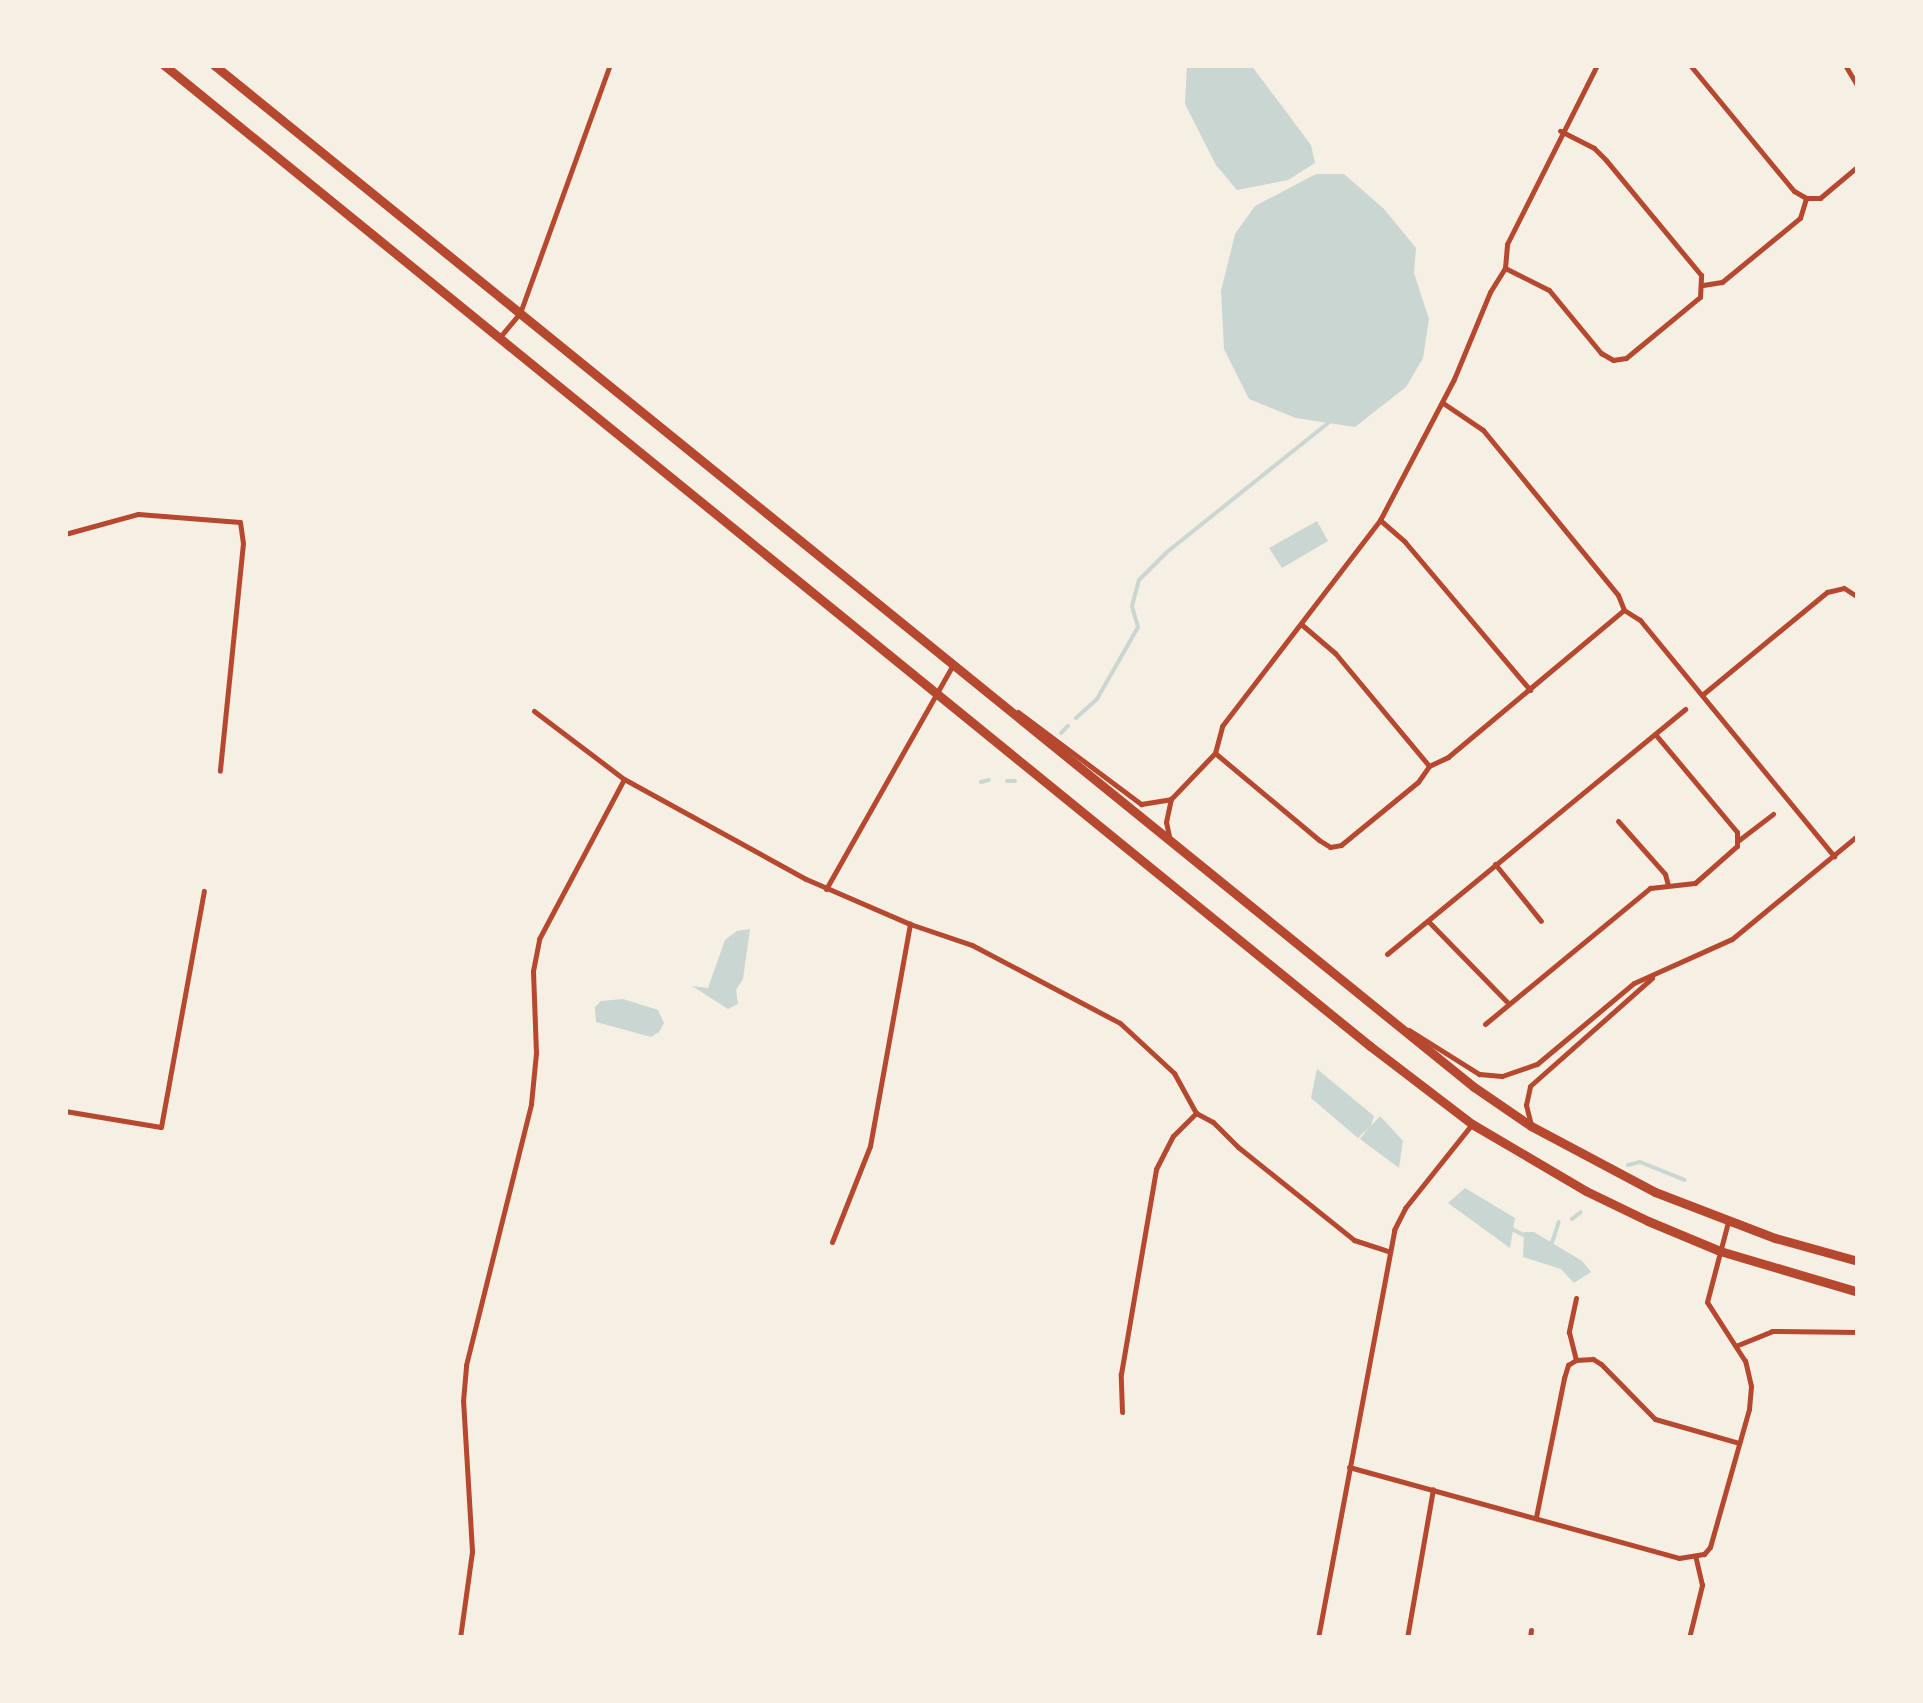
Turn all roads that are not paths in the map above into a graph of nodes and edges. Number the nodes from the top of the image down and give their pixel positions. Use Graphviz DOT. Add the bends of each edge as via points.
graph roads {
  1 [pos="164,65"];
  2 [pos="214,65"];
  3 [pos="610,65"];
  4 [pos="1597,65"];
  5 [pos="1690,65"];
  6 [pos="1845,65"];
  7 [pos="1858,87"];
  8 [pos="1560,131"];
  9 [pos="1858,166"];
  10 [pos="1806,198"];
  11 [pos="1505,268"];
  12 [pos="1703,285"];
  13 [pos="520,312"];
  14 [pos="499,338"];
  15 [pos="1442,403"];
  16 [pos="1380,520"];
  17 [pos="65,534"];
  18 [pos="1858,597"];
  19 [pos="1624,610"];
  20 [pos="1301,624"];
  21 [pos="952,666"];
  22 [pos="1530,690"];
  23 [pos="935,691"];
  24 [pos="1702,695"];
  25 [pos="989,696"];
  26 [pos="1686,708"];
  27 [pos="534,711"];
  28 [pos="1656,735"];
  29 [pos="1216,753"];
  30 [pos="1429,766"];
  31 [pos="220,771"];
  32 [pos="624,778"];
  33 [pos="1171,799"];
  34 [pos="1774,814"];
  35 [pos="1618,821"];
  36 [pos="1858,836"];
  37 [pos="1739,840"];
  38 [pos="1172,844"];
  39 [pos="1834,856"];
  40 [pos="1495,864"];
  41 [pos="1668,885"];
  42 [pos="826,888"];
  43 [pos="204,891"];
  44 [pos="1428,920"];
  45 [pos="1540,920"];
  46 [pos="910,924"];
  47 [pos="1387,954"];
  48 [pos="1654,976"];
  49 [pos="1508,1003"];
  50 [pos="1392,1024"];
  51 [pos="1485,1024"];
  52 [pos="65,1111"];
  53 [pos="1196,1113"];
  54 [pos="1472,1124"];
  55 [pos="1531,1126"];
  56 [pos="1728,1222"];
  57 [pos="832,1242"];
  58 [pos="1720,1251"];
  59 [pos="1388,1252"];
  60 [pos="1858,1261"];
  61 [pos="1858,1292"];
  62 [pos="1576,1298"];
  63 [pos="1858,1332"];
  64 [pos="1738,1345"];
  65 [pos="1576,1360"];
  66 [pos="1122,1412"];
  67 [pos="1739,1443"];
  68 [pos="1350,1467"];
  69 [pos="1433,1488"];
  70 [pos="1536,1517"];
  71 [pos="1696,1558"];
  72 [pos="460,1638"];
  73 [pos="1318,1638"];
  74 [pos="1407,1638"];
  75 [pos="1689,1638"];
  1 -- 14 [label="highway"];
  2 -- 13 [label="highway"];
  3 -- 13 [label="street"];
  4 -- 8 [label="street"];
  5 -- 10 [label="street"];
  6 -- 7 [label="street"];
  8 -- 11 [label="street" via="1508,244"];
  8 -- 12 [label="street" via="1606,160"];
  9 -- 10 [label="street" via="1820,198"];
  10 -- 12 [label="street" via="1800,218 1722,282"];
  11 -- 12 [label="street" via="1549,290 1613,360 1626,358 1700,298"];
  11 -- 15 [label="street"];
  13 -- 14 [label="street"];
  13 -- 21 [label="highway"];
  14 -- 23 [label="highway"];
  15 -- 16 [label="street"];
  15 -- 19 [label="street" via="1483,430"];
  16 -- 20 [label="street"];
  16 -- 22 [label="street"];
  17 -- 31 [label="street" via="138,514 240,522 244,543"];
  18 -- 24 [label="street" via="1844,588 1827,592"];
  19 -- 22 [label="street"];
  19 -- 24 [label="street" via="1640,620"];
  20 -- 29 [label="street" via="1222,726"];
  20 -- 30 [label="street" via="1335,652"];
  21 -- 23 [label="street"];
  21 -- 25 [label="highway"];
  22 -- 30 [label="street"];
  23 -- 42 [label="street"];
  23 -- 54 [label="highway"];
  24 -- 39 [label="street"];
  25 -- 33 [label="street" via="1141,804"];
  25 -- 38 [label="highway"];
  26 -- 28 [label="street"];
  27 -- 32 [label="street"];
  28 -- 37 [label="street"];
  28 -- 40 [label="street"];
  29 -- 30 [label="street" via="1330,846 1341,845"];
  29 -- 33 [label="street"];
  32 -- 42 [label="street"];
  32 -- 72 [label="street" via="539,939 531,1104 466,1365 472,1551"];
  33 -- 38 [label="street" via="1166,822"];
  34 -- 37 [label="street"];
  35 -- 41 [label="street"];
  36 -- 39 [label="street"];
  37 -- 41 [label="street" via="1695,883"];
  38 -- 50 [label="highway"];
  39 -- 48 [label="street" via="1732,938"];
  40 -- 44 [label="street"];
  40 -- 45 [label="street"];
  41 -- 49 [label="street" via="1650,888"];
  42 -- 46 [label="street"];
  43 -- 52 [label="street" via="161,1127"];
  44 -- 47 [label="street"];
  44 -- 49 [label="street"];
  46 -- 53 [label="street" via="972,945 1120,1023 1174,1073"];
  46 -- 57 [label="street" via="876,1122"];
  48 -- 50 [label="street" via="1634,983 1536,1064 1502,1076 1479,1074"];
  48 -- 55 [label="street" via="1530,1086"];
  49 -- 51 [label="street"];
  50 -- 55 [label="highway"];
  53 -- 59 [label="street" via="1354,1240"];
  53 -- 66 [label="street" via="1173,1136 1156,1169 1121,1374"];
  54 -- 58 [label="highway" via="1586,1191"];
  54 -- 59 [label="street" via="1405,1208"];
  55 -- 56 [label="highway" via="1640,1185"];
  56 -- 58 [label="street"];
  56 -- 60 [label="highway"];
  58 -- 61 [label="highway"];
  58 -- 64 [label="street" via="1707,1302"];
  59 -- 68 [label="street"];
  62 -- 65 [label="street" via="1569,1332"];
  63 -- 64 [label="street" via="1772,1331"];
  64 -- 67 [label="street" via="1751,1386"];
  65 -- 67 [label="street" via="1593,1358 1655,1419"];
  65 -- 70 [label="street" via="1564,1378"];
  67 -- 71 [label="street" via="1710,1547"];
  68 -- 69 [label="street"];
  68 -- 73 [label="street"];
  69 -- 70 [label="street"];
  69 -- 74 [label="street"];
  70 -- 71 [label="street"];
  71 -- 75 [label="street" via="1702,1585"];
}
